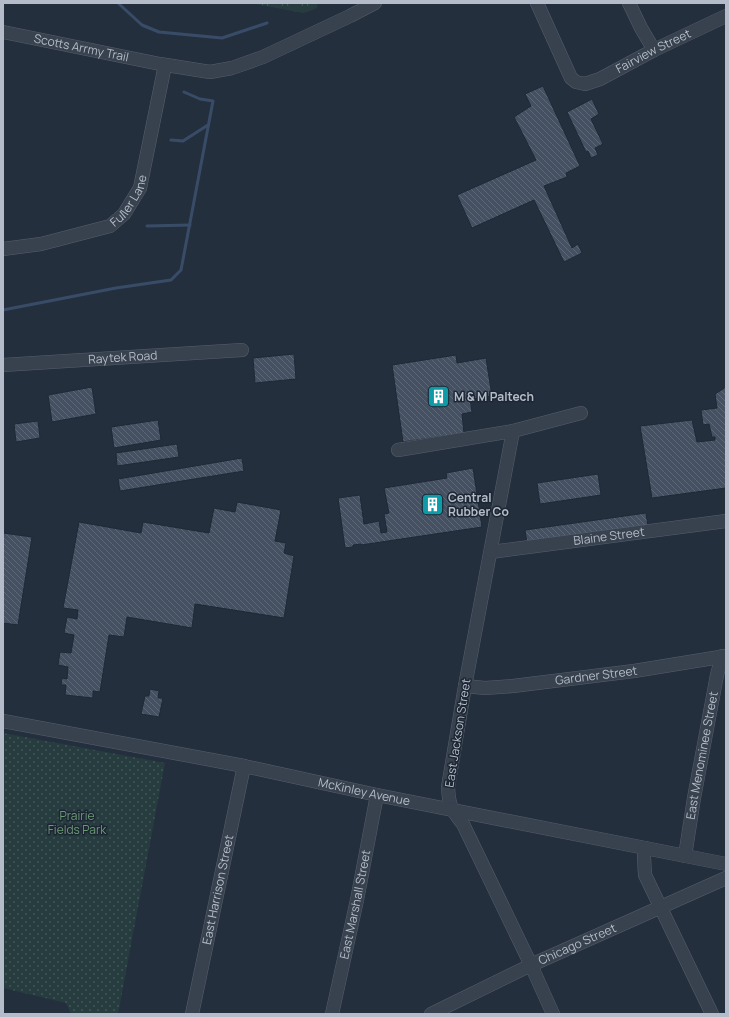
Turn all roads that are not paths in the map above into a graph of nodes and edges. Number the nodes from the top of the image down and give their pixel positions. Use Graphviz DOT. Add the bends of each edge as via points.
graph roads {
  1 [pos="375,3"];
  2 [pos="537,3"];
  3 [pos="629,3"];
  4 [pos="726,16"];
  5 [pos="3,32"];
  6 [pos="654,50"];
  7 [pos="162,65"];
  8 [pos="3,249"];
  9 [pos="242,350"];
  10 [pos="3,365"];
  11 [pos="581,413"];
  12 [pos="513,431"];
  13 [pos="398,450"];
  14 [pos="726,521"];
  15 [pos="491,552"];
  16 [pos="724,656"];
  17 [pos="465,686"];
  18 [pos="3,721"];
  19 [pos="244,766"];
  20 [pos="377,795"];
  21 [pos="452,810"];
  22 [pos="646,848"];
  23 [pos="685,856"];
  24 [pos="726,864"];
  25 [pos="726,878"];
  26 [pos="661,907"];
  27 [pos="531,965"];
  28 [pos="192,1014"];
  29 [pos="332,1014"];
  30 [pos="431,1014"];
  31 [pos="553,1014"];
  32 [pos="712,1014"];
  1 -- 7 [label="street" via="263,57 232,68 210,72"];
  2 -- 6 [label="street, Fairview Street" via="569,74 576,82 585,84 600,79"];
  3 -- 6 [label="street"];
  4 -- 6 [label="street, Fairview Street"];
  5 -- 7 [label="street, Scotts Arrmy Trail"];
  7 -- 8 [label="street, Fuller Lane" via="140,188 124,214 110,226 41,244"];
  9 -- 10 [label="street, Raytek Road"];
  11 -- 12 [label="street"];
  12 -- 13 [label="street"];
  12 -- 15 [label="street, East Jackson Street"];
  14 -- 15 [label="street, Blaine Street"];
  15 -- 17 [label="street, East Jackson Street"];
  16 -- 17 [label="street, Gardner Street" via="634,671 513,686"];
  16 -- 23 [label="street, East Menominee Street" via="717,675"];
  17 -- 21 [label="street, East Jackson Street" via="448,787"];
  18 -- 19 [label="street, McKinley Avenue"];
  19 -- 20 [label="street, McKinley Avenue"];
  19 -- 28 [label="street, East Harrison Street"];
  20 -- 21 [label="street, McKinley Avenue"];
  20 -- 29 [label="street, East Marshall Street"];
  21 -- 22 [label="street, McKinley Avenue"];
  21 -- 27 [label="street, East Jackson Street" via="463,824"];
  22 -- 23 [label="street, McKinley Avenue"];
  22 -- 26 [label="street" via="645,875"];
  23 -- 24 [label="street, McKinley Avenue"];
  25 -- 26 [label="street, Chicago Street"];
  26 -- 27 [label="street, Chicago Street"];
  26 -- 32 [label="street"];
  27 -- 30 [label="street, Chicago Street"];
  27 -- 31 [label="street, East Jackson Street"];
}
